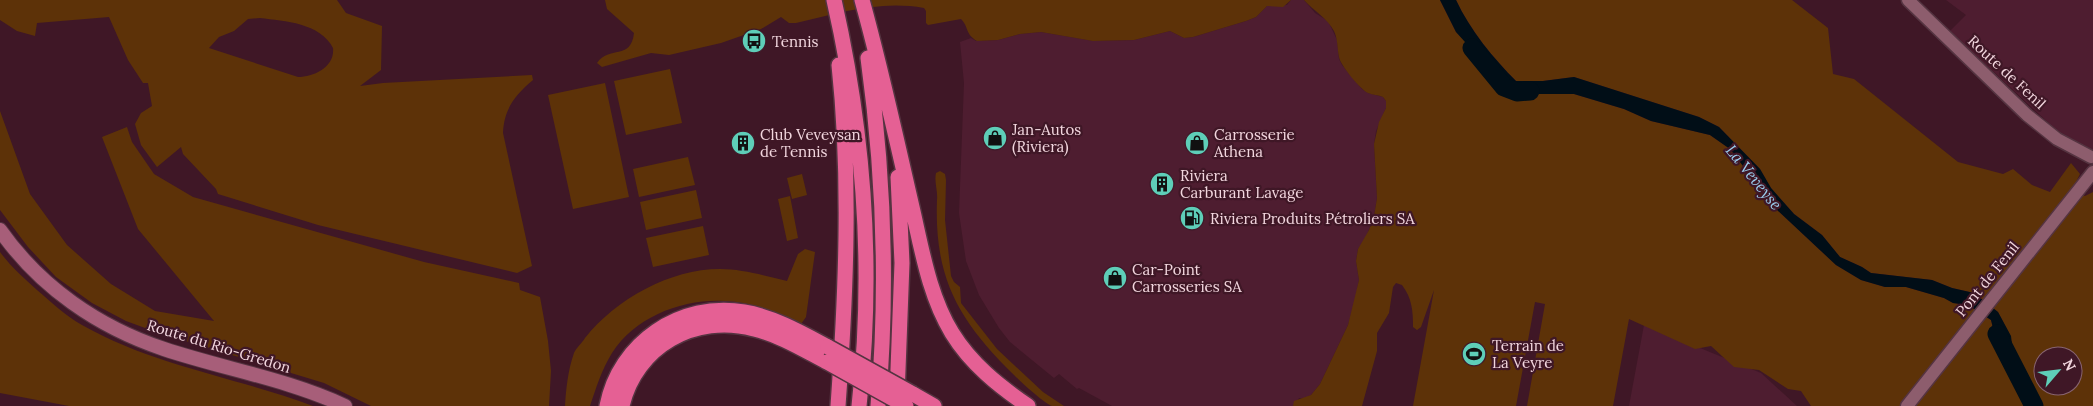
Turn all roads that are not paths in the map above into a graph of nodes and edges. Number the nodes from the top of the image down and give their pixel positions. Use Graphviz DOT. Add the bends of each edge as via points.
graph roads {
  1 [pos="830,0"];
  2 [pos="834,0"];
  3 [pos="860,0"];
  4 [pos="1908,0"];
  5 [pos="867,29"];
  6 [pos="838,35"];
  7 [pos="2093,163"];
  8 [pos="0,230"];
  9 [pos="828,355"];
  10 [pos="910,400"];
  11 [pos="345,406"];
  12 [pos="607,406"];
  13 [pos="622,406"];
  14 [pos="836,406"];
  15 [pos="859,406"];
  16 [pos="878,406"];
  17 [pos="896,406"];
  18 [pos="934,406"];
  19 [pos="1028,406"];
  20 [pos="1907,406"];
  1 -- 6 [label="highway"];
  2 -- 6 [label="highway"];
  3 -- 5 [label="highway"];
  4 -- 7 [label="street, Route de Fenil" via="2028,116"];
  5 -- 16 [label="highway" via="883,218 884,309"];
  5 -- 17 [label="highway" via="894,148 900,199 901,308"];
  5 -- 19 [label="highway" via="925,263 942,315 972,360"];
  6 -- 14 [label="highway" via="844,159 845,295"];
  6 -- 15 [label="highway" via="856,114 864,218 864,333"];
  7 -- 20 [label="street, Pont de Fenil" via="2081,187"];
  8 -- 11 [label="main road, Route du Rio-Gredon" via="47,282 77,307 109,326 164,349 300,388"];
  9 -- 10 [label="highway, bridge"];
  9 -- 12 [label="highway" via="792,328 752,314 726,310 693,314 664,326 640,344 618,374"];
  9 -- 13 [label="highway" via="754,328 725,324 704,326 676,336 650,354 631,380"];
  10 -- 18 [label="highway"];
}
